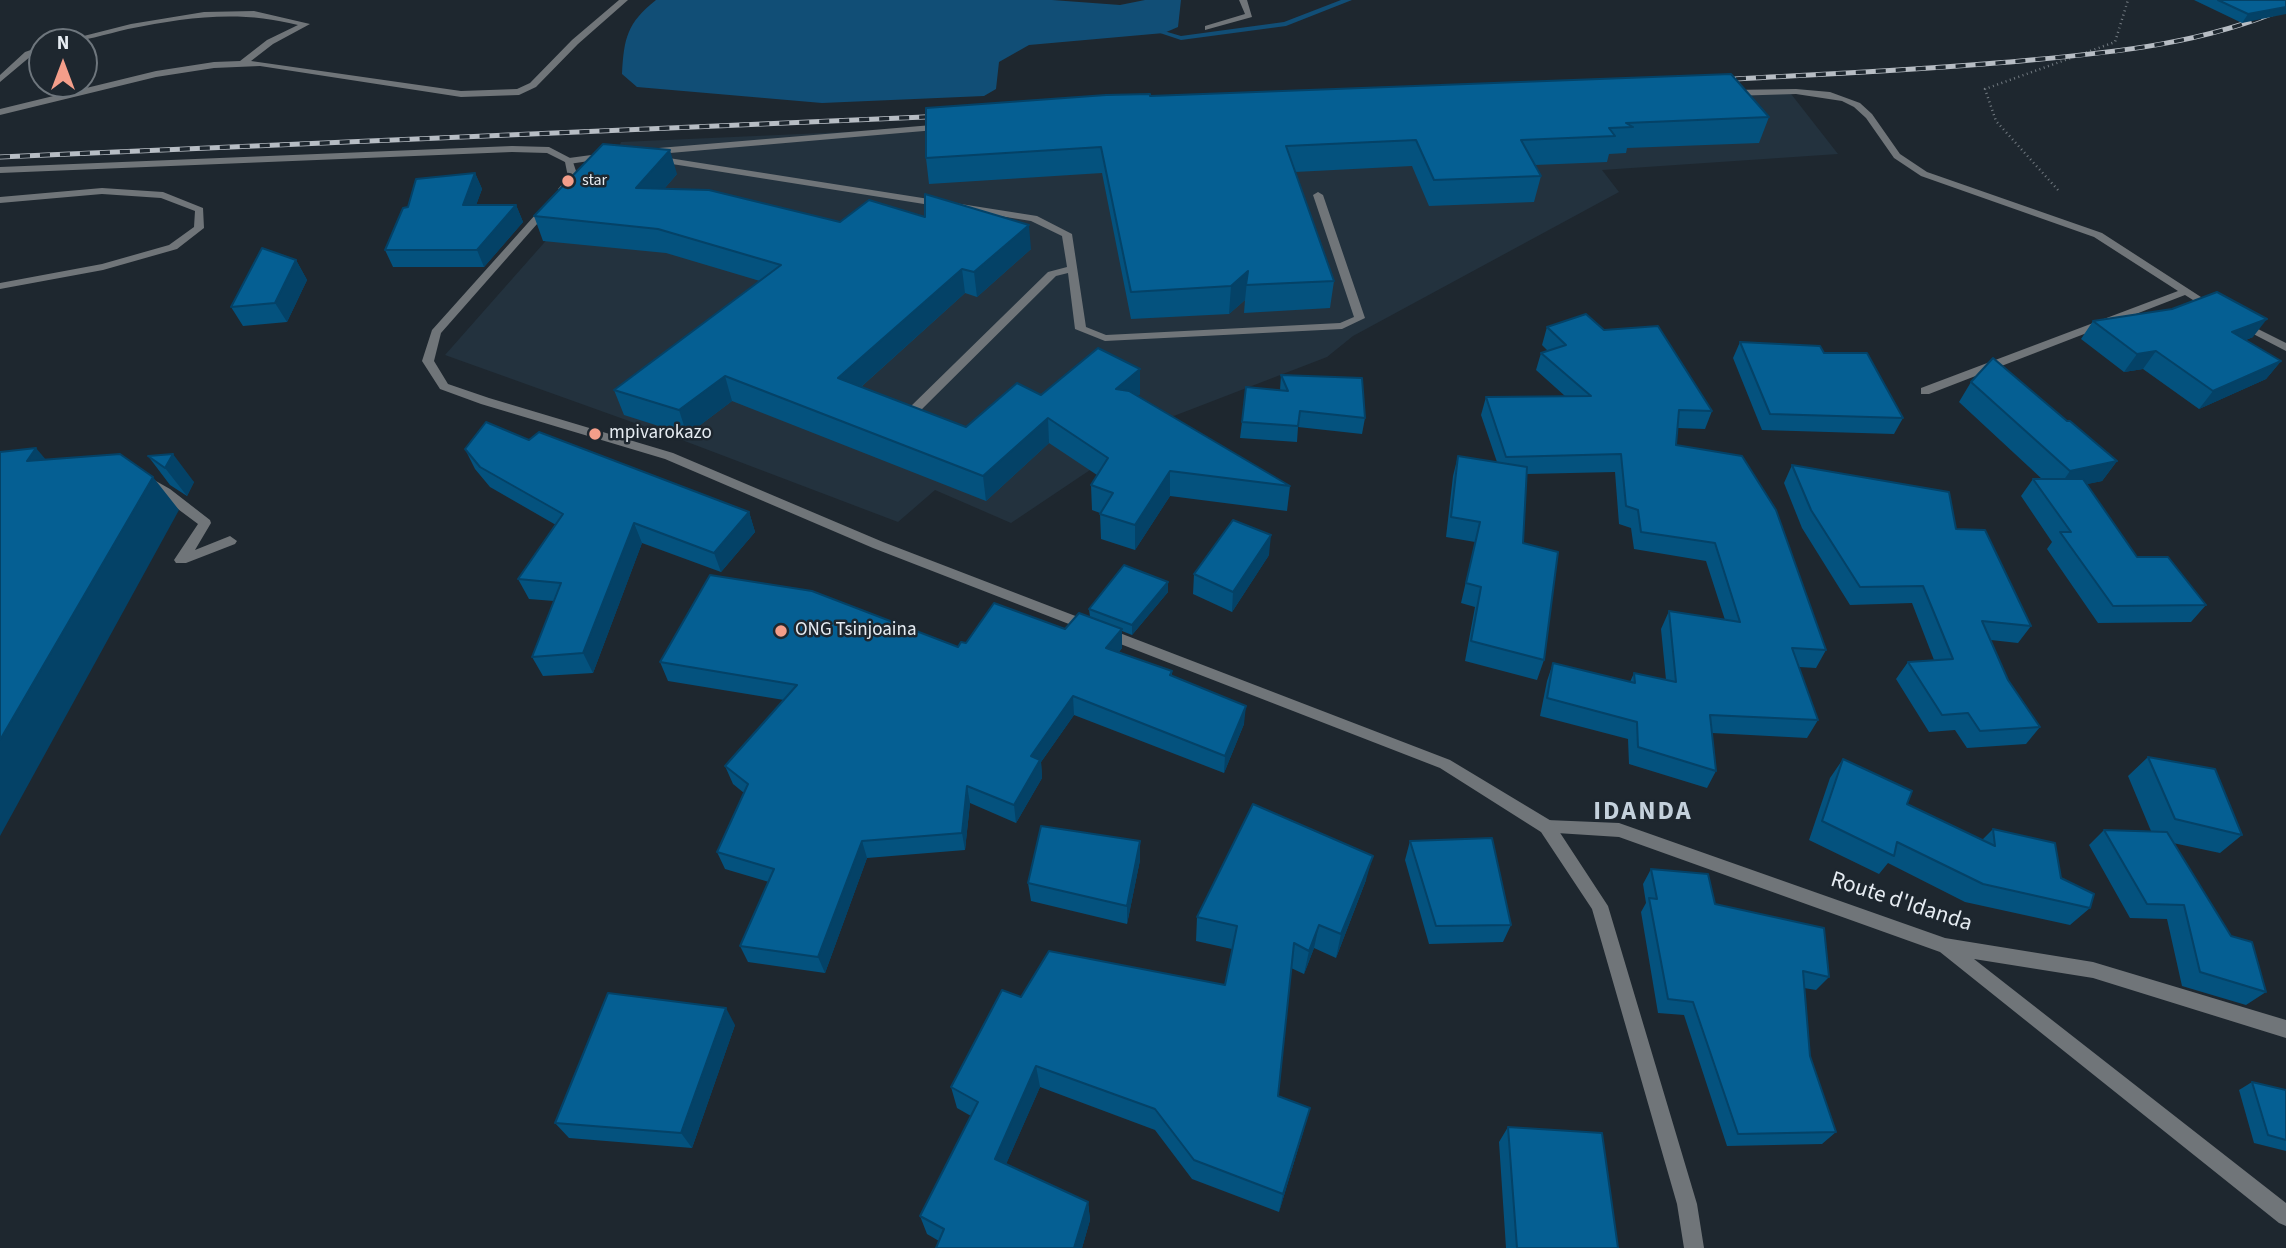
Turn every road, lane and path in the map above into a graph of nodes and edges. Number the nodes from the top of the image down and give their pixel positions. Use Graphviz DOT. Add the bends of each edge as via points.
graph roads {
  1 [pos="624,0"];
  2 [pos="1243,0"];
  3 [pos="2128,0"];
  4 [pos="1208,28"];
  5 [pos="98,35"];
  6 [pos="28,54"];
  7 [pos="242,64"];
  8 [pos="0,79"];
  9 [pos="1718,93"];
  10 [pos="0,112"];
  11 [pos="954,126"];
  12 [pos="612,156"];
  13 [pos="569,161"];
  14 [pos="0,170"];
  15 [pos="2061,194"];
  16 [pos="1318,195"];
  17 [pos="0,200"];
  18 [pos="1072,269"];
  19 [pos="0,286"];
  20 [pos="2184,292"];
  21 [pos="2218,311"];
  22 [pos="2230,317"];
  23 [pos="2286,348"];
  24 [pos="1925,391"];
  25 [pos="912,412"];
  26 [pos="129,476"];
  27 [pos="230,541"];
  28 [pos="1547,827"];
  29 [pos="1945,946"];
  30 [pos="2286,1029"];
  31 [pos="2286,1216"];
  32 [pos="1694,1248"];
  1 -- 7 [label="street" via="533,85 519,92 461,94 314,70"];
  2 -- 4 [label="street" via="1249,15"];
  3 -- 15 [label="path" via="2115,43 1985,89 1996,121"];
  5 -- 7 [label="street" via="229,13 306,24"];
  6 -- 8 [label="street"];
  7 -- 10 [label="street" via="156,74"];
  9 -- 20 [label="street" via="1811,93 1857,105 1898,157 1924,174 2098,235"];
  11 -- 18 [label="street" via="637,155 1033,218 1067,234"];
  12 -- 13 [label="street"];
  13 -- 14 [label="street" via="549,150 512,149"];
  13 -- 28 [label="street" via="573,177 436,332 428,361 444,386 669,456 878,545 1445,764"];
  16 -- 18 [label="street" via="1360,318 1342,326 1105,338 1081,329"];
  17 -- 19 [label="street" via="102,191 163,195 200,210 199,228 173,247 103,267"];
  18 -- 25 [label="street" via="1052,274"];
  20 -- 21 [label="street"];
  20 -- 24 [label="street"];
  22 -- 23 [label="street"];
  26 -- 27 [label="street" via="141,477 166,492 205,523 181,560"];
  28 -- 29 [label="street, Route d'Idanda" via="1619,830"];
  28 -- 32 [label="street" via="1600,906 1687,1204"];
  29 -- 30 [label="street, Route d'Idanda" via="2093,970"];
  29 -- 31 [label="street"];
}
